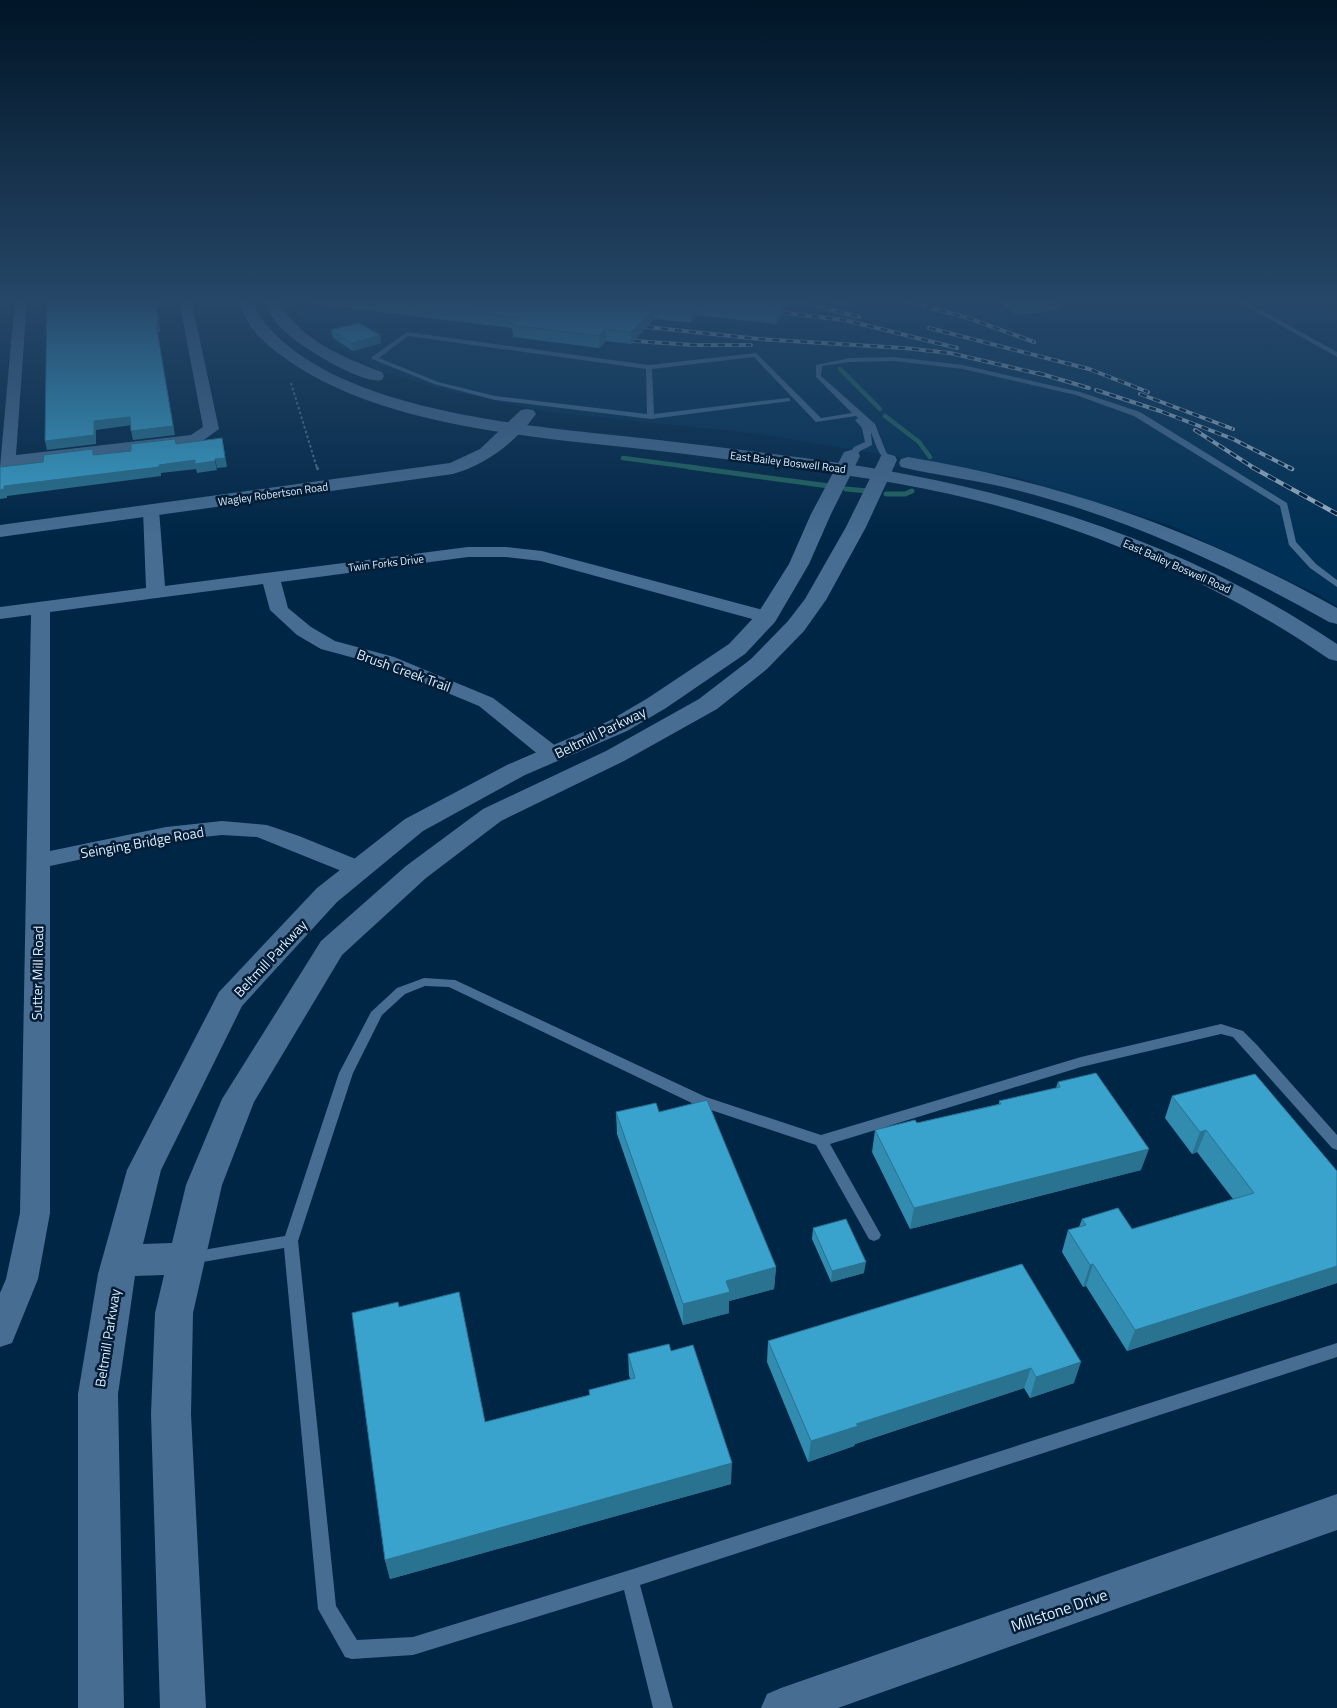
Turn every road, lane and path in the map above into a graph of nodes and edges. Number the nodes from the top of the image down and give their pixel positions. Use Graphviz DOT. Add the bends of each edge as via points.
graph roads {
  1 [pos="13,379"];
  2 [pos="200,379"];
  3 [pos="333,379"];
  4 [pos="382,379"];
  5 [pos="425,379"];
  6 [pos="649,379"];
  7 [pos="780,379"];
  8 [pos="821,379"];
  9 [pos="1018,379"];
  10 [pos="291,383"];
  11 [pos="788,400"];
  12 [pos="857,414"];
  13 [pos="651,417"];
  14 [pos="521,420"];
  15 [pos="4,462"];
  16 [pos="848,463"];
  17 [pos="885,468"];
  18 [pos="324,487"];
  19 [pos="151,510"];
  20 [pos="0,531"];
  21 [pos="271,578"];
  22 [pos="1337,584"];
  23 [pos="156,593"];
  24 [pos="41,609"];
  25 [pos="0,613"];
  26 [pos="1337,618"];
  27 [pos="782,621"];
  28 [pos="1337,654"];
  29 [pos="553,754"];
  30 [pos="577,775"];
  31 [pos="39,861"];
  32 [pos="358,870"];
  33 [pos="397,889"];
  34 [pos="820,1140"];
  35 [pos="1337,1144"];
  36 [pos="874,1235"];
  37 [pos="291,1241"];
  38 [pos="187,1258"];
  39 [pos="121,1261"];
  40 [pos="0,1332"];
  41 [pos="1337,1350"];
  42 [pos="1337,1512"];
  43 [pos="630,1579"];
  44 [pos="101,1708"];
  45 [pos="183,1708"];
  46 [pos="663,1708"];
  47 [pos="781,1708"];
  1 -- 15 [label="street"];
  2 -- 15 [label="street" via="210,429 195,439"];
  3 -- 14 [label="street, East Bailey Boswell Road" via="402,405 468,421"];
  4 -- 14 [label="street, East Bailey Boswell Road"];
  5 -- 13 [label="lane" via="495,398"];
  6 -- 13 [label="lane"];
  7 -- 12 [label="lane" via="819,420"];
  8 -- 12 [label="lane"];
  9 -- 22 [label="lane" via="1087,396 1137,414 1284,505 1292,544"];
  10 -- 18 [label="path"];
  11 -- 13 [label="lane"];
  12 -- 16 [label="lane" via="866,427 869,443 857,449"];
  12 -- 17 [label="lane" via="872,426"];
  14 -- 16 [label="street, East Bailey Boswell Road"];
  14 -- 18 [label="street, Wagley Robertson Road" via="492,450 473,462 433,472"];
  16 -- 17 [label="street, East Bailey Boswell Road"];
  16 -- 27 [label="street, Beltmill Parkway" via="799,564"];
  17 -- 26 [label="street, East Bailey Boswell Road" via="948,470 1011,484 1132,520 1241,565"];
  17 -- 27 [label="street, Beltmill Parkway" via="832,570"];
  17 -- 28 [label="street, East Bailey Boswell Road" via="1058,517 1144,549 1250,600"];
  18 -- 19 [label="street, Wagley Robertson Road"];
  19 -- 20 [label="street, Wagley Robertson Road"];
  19 -- 23 [label="street"];
  21 -- 23 [label="street, Twin Forks Drive"];
  21 -- 27 [label="street, Twin Forks Drive" via="468,552 506,552 542,556"];
  21 -- 29 [label="street, Brush Creek Trail" via="279,610 304,631 328,644 387,661 486,702"];
  23 -- 24 [label="street, Twin Forks Drive"];
  24 -- 25 [label="street, Twin Forks Drive"];
  24 -- 31 [label="street, Sutter Mill Road"];
  27 -- 29 [label="street, Beltmill Parkway" via="618,726"];
  27 -- 30 [label="street, Beltmill Parkway" via="759,664 708,704"];
  29 -- 30 [label="street"];
  29 -- 32 [label="street, Beltmill Parkway" via="516,770 414,826"];
  30 -- 33 [label="street, Beltmill Parkway" via="492,815"];
  31 -- 32 [label="street, Seinging Bridge Road" via="166,834 222,828 259,830"];
  31 -- 40 [label="street, Sutter Mill Road" via="35,1212 22,1279"];
  32 -- 33 [label="street"];
  32 -- 39 [label="street, Beltmill Parkway" via="327,895 230,1000 144,1170"];
  33 -- 38 [label="street, Beltmill Parkway" via="331,948 239,1099 204,1185"];
  34 -- 35 [label="lane" via="1081,1062 1221,1029 1238,1034"];
  34 -- 36 [label="lane"];
  34 -- 37 [label="lane" via="701,1100 451,983 424,982 400,991 377,1012 346,1073"];
  37 -- 38 [label="lane"];
  37 -- 43 [label="lane" via="327,1609 352,1650 413,1646"];
  38 -- 39 [label="street"];
  38 -- 45 [label="street, Beltmill Parkway" via="174,1312 171,1414"];
  39 -- 44 [label="street, Beltmill Parkway" via="98,1394"];
  41 -- 43 [label="lane"];
  42 -- 47 [label="street, Millstone Drive"];
  43 -- 46 [label="lane"];
}
